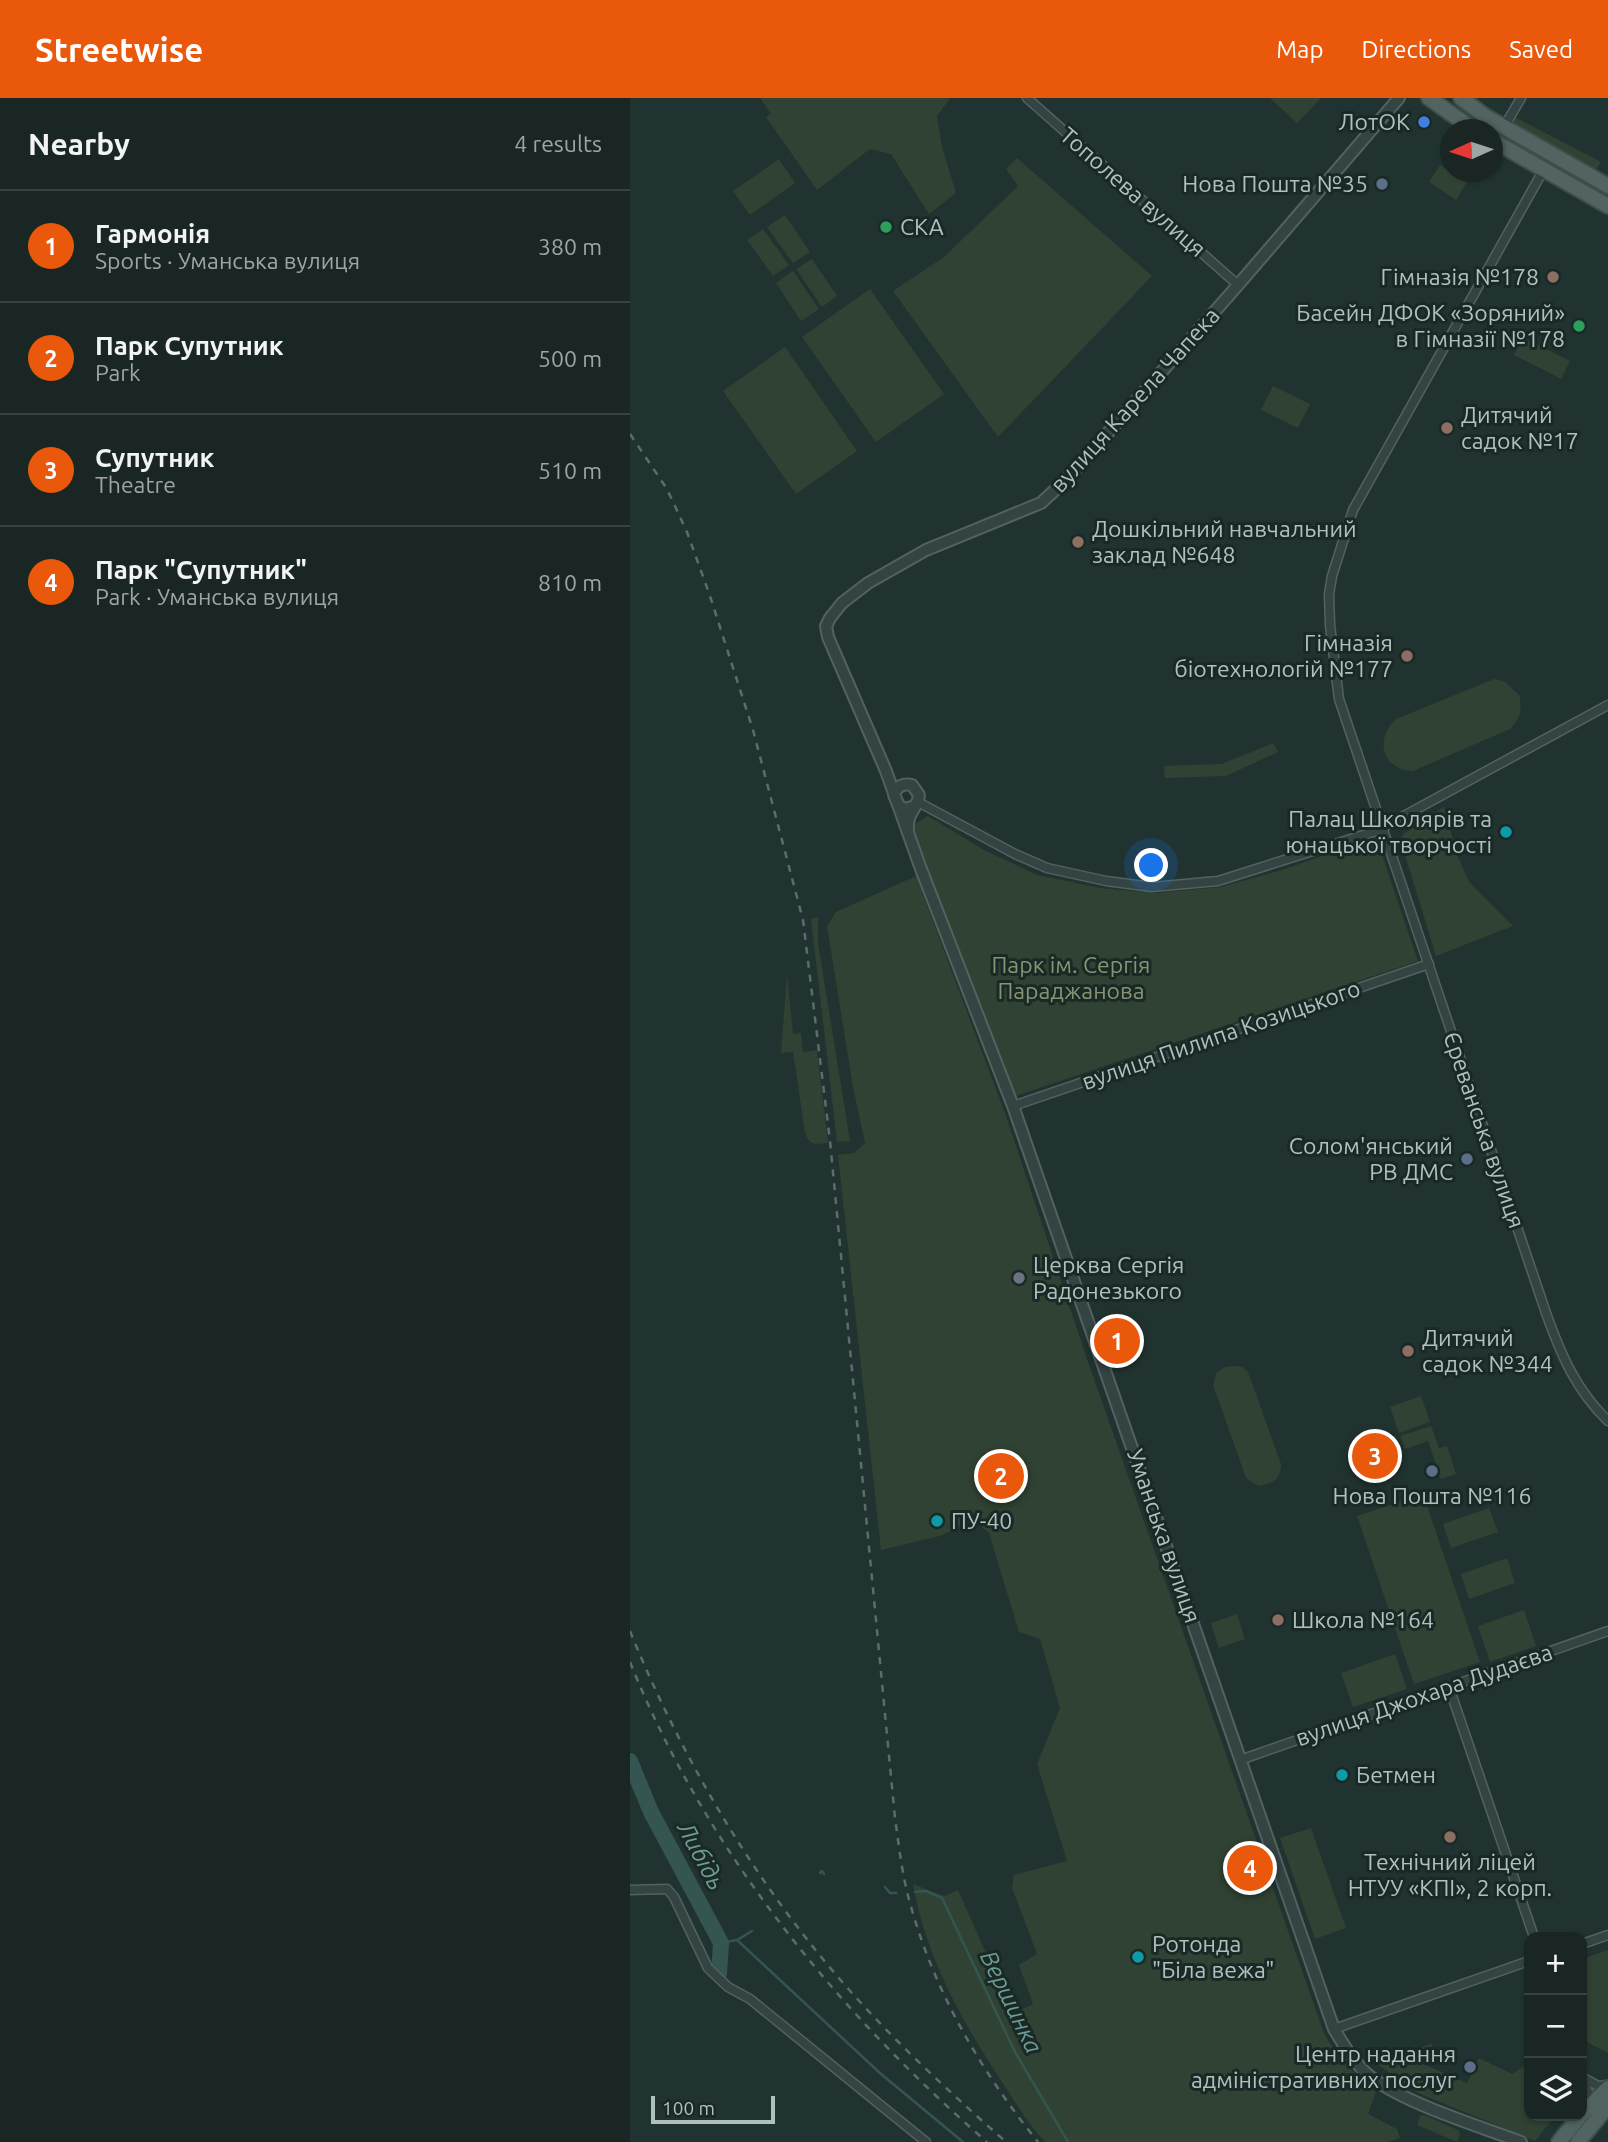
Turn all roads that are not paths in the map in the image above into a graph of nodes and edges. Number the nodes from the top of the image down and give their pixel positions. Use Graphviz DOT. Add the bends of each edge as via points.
graph roads {
  1 [pos="1027,98"];
  2 [pos="1399,98"];
  3 [pos="1429,98"];
  4 [pos="1461,98"];
  5 [pos="1521,98"];
  6 [pos="1459,119"];
  7 [pos="1504,127"];
  8 [pos="1503,146"];
  9 [pos="1545,169"];
  10 [pos="1608,186"];
  11 [pos="1608,206"];
  12 [pos="1238,285"];
  13 [pos="828,637"];
  14 [pos="1608,705"];
  15 [pos="886,772"];
  16 [pos="904,784"];
  17 [pos="895,799"];
  18 [pos="917,804"];
  19 [pos="1383,827"];
  20 [pos="908,835"];
  21 [pos="1429,964"];
  22 [pos="1013,1105"];
  23 [pos="1608,1421"];
  24 [pos="1608,1631"];
  25 [pos="1449,1687"];
  26 [pos="1240,1760"];
  27 [pos="630,1890"];
  28 [pos="1532,1932"];
  29 [pos="1608,1935"];
  30 [pos="1587,1942"];
  31 [pos="1524,1964"];
  32 [pos="1334,2029"];
  33 [pos="1587,2080"];
  34 [pos="1608,2087"];
  35 [pos="1608,2106"];
  36 [pos="1587,2109"];
  37 [pos="1577,2121"];
  38 [pos="926,2142"];
  39 [pos="1521,2142"];
  40 [pos="1559,2142"];
  41 [pos="1578,2142"];
  1 -- 12 [label="street, Тополева вулиця"];
  2 -- 12 [label="street, вулиця Карела Чапека"];
  3 -- 6 [label="main road"];
  4 -- 7 [label="main road"];
  5 -- 7 [label="street"];
  7 -- 10 [label="main road"];
  8 -- 9 [label="main road"];
  9 -- 11 [label="main road"];
  9 -- 19 [label="street, Єреванська вулиця" via="1364,487 1332,576 1330,625 1336,689"];
  12 -- 13 [label="street, вулиця Карела Чапека" via="1041,503 897,565 842,603 830,618"];
  13 -- 15 [label="street, Уманська вулиця"];
  14 -- 19 [label="street"];
  15 -- 16 [label="street"];
  15 -- 17 [label="street, Уманська вулиця"];
  16 -- 17 [label="street"];
  16 -- 18 [label="street" via="916,787"];
  17 -- 18 [label="street" via="902,808"];
  17 -- 20 [label="street, Уманська вулиця"];
  18 -- 19 [label="street" via="1046,868 1152,887 1218,881"];
  18 -- 20 [label="street" via="907,823"];
  19 -- 21 [label="street, Єреванська вулиця"];
  20 -- 22 [label="street, Уманська вулиця"];
  21 -- 22 [label="street, вулиця Пилипа Козицького"];
  21 -- 23 [label="street, Єреванська вулиця" via="1559,1350 1588,1402"];
  22 -- 26 [label="street, Уманська вулиця"];
  24 -- 25 [label="street, вулиця Джохара Дудаєва"];
  25 -- 26 [label="street, вулиця Джохара Дудаєва"];
  25 -- 28 [label="street"];
  26 -- 32 [label="street, Уманська вулиця"];
  27 -- 38 [label="street" via="667,1889 708,1968"];
  29 -- 30 [label="street"];
  31 -- 32 [label="street"];
  32 -- 39 [label="street, Уманська вулиця" via="1366,2073 1389,2088"];
  33 -- 34 [label="street"];
  34 -- 36 [label="main road"];
  35 -- 41 [label="main road"];
  37 -- 40 [label="main road"];
}
